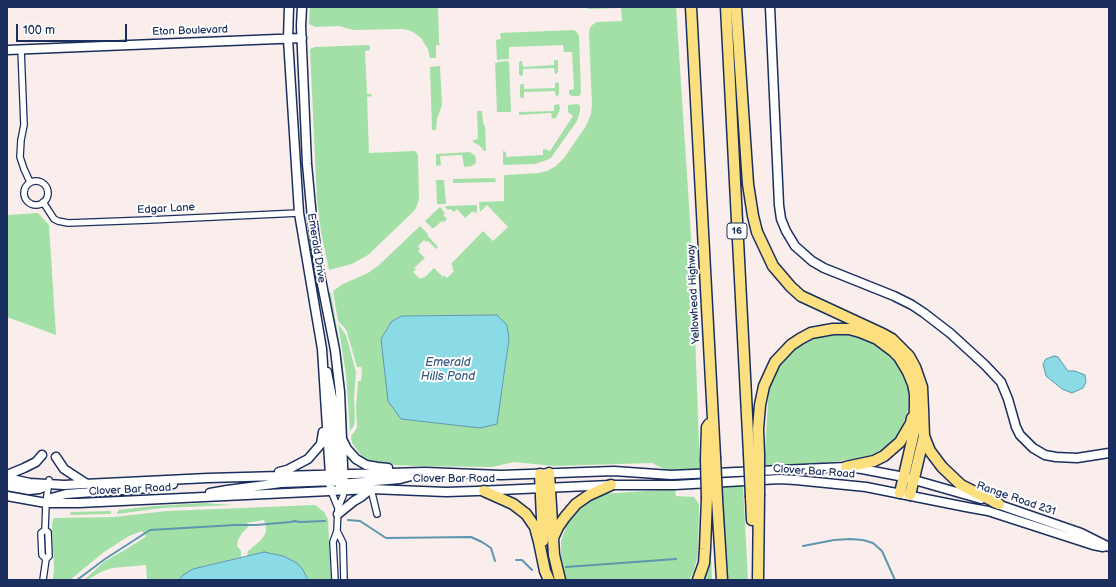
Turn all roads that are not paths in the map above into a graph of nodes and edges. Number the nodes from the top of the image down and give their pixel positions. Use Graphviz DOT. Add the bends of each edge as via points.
graph roads {
  1 [pos="289,7"];
  2 [pos="302,7"];
  3 [pos="691,7"];
  4 [pos="726,7"];
  5 [pos="736,7"];
  6 [pos="770,7"];
  7 [pos="302,38"];
  8 [pos="288,39"];
  9 [pos="22,49"];
  10 [pos="7,50"];
  11 [pos="30,182"];
  12 [pos="43,202"];
  13 [pos="299,213"];
  14 [pos="322,349"];
  15 [pos="915,404"];
  16 [pos="326,422"];
  17 [pos="924,436"];
  18 [pos="341,438"];
  19 [pos="1109,453"];
  20 [pos="42,455"];
  21 [pos="754,455"];
  22 [pos="56,457"];
  23 [pos="846,467"];
  24 [pos="425,472"];
  25 [pos="545,473"];
  26 [pos="7,476"];
  27 [pos="263,476"];
  28 [pos="904,477"];
  29 [pos="208,478"];
  30 [pos="914,479"];
  31 [pos="338,480"];
  32 [pos="48,482"];
  33 [pos="87,484"];
  34 [pos="612,485"];
  35 [pos="7,486"];
  36 [pos="545,488"];
  37 [pos="371,489"];
  38 [pos="331,491"];
  39 [pos="484,491"];
  40 [pos="905,494"];
  41 [pos="7,496"];
  42 [pos="189,498"];
  43 [pos="712,499"];
  44 [pos="46,503"];
  45 [pos="998,504"];
  46 [pos="338,511"];
  47 [pos="377,514"];
  48 [pos="337,531"];
  49 [pos="553,540"];
  50 [pos="1109,547"];
  51 [pos="544,561"];
  52 [pos="43,580"];
  53 [pos="334,580"];
  54 [pos="344,580"];
  55 [pos="549,580"];
  56 [pos="560,580"];
  57 [pos="698,580"];
  58 [pos="722,580"];
  59 [pos="757,580"];
  1 -- 8 [label="main road, Emerald Drive"];
  2 -- 7 [label="main road, Emerald Drive"];
  3 -- 43 [label="highway, Yellowhead Highway, bridge" via="712,415 707,426"];
  4 -- 21 [label="highway, 16"];
  5 -- 17 [label="highway" via="748,184 753,216 761,242 773,266 801,296 892,339 909,356 922,387"];
  6 -- 19 [label="main road" via="779,205 781,219 795,246 824,268 920,310 950,333 1001,382 1016,427 1033,448 1045,455 1056,457 1076,458"];
  7 -- 8 [label="main road, Eton Boulevard"];
  7 -- 18 [label="main road, Emerald Drive" via="312,218 335,350 340,392"];
  8 -- 9 [label="main road, Eton Boulevard"];
  8 -- 13 [label="main road, Emerald Drive"];
  9 -- 10 [label="main road, Eton Boulevard"];
  9 -- 11 [label="street" via="24,125 20,157"];
  11 -- 12 [label="street" via="38,181 47,188 47,196"];
  11 -- 12 [label="street" via="25,188 24,196 32,204"];
  12 -- 13 [label="street, Edgar Lane" via="54,218 68,223"];
  13 -- 14 [label="main road, Emerald Drive"];
  14 -- 16 [label="main road, Emerald Drive"];
  14 -- 31 [label="main road" via="333,402"];
  15 -- 21 [label="highway" via="915,394 908,372 899,357 885,344 869,335 849,329 811,333 791,345 775,362 764,386"];
  15 -- 23 [label="highway" via="911,423 900,442 874,461"];
  15 -- 28 [label="highway" via="914,432"];
  16 -- 27 [label="main road" via="321,444 308,459 287,470"];
  16 -- 31 [label="main road, Emerald Drive"];
  17 -- 30 [label="highway"];
  17 -- 45 [label="highway" via="930,452 961,485"];
  18 -- 24 [label="main road" via="351,455 366,465"];
  18 -- 31 [label="main road, Emerald Drive"];
  20 -- 26 [label="main road" via="36,462"];
  21 -- 59 [label="highway, 16, bridge"];
  22 -- 33 [label="main road" via="64,469"];
  23 -- 25 [label="main road, Clover Bar Road" via="671,475 614,471"];
  23 -- 28 [label="main road, Clover Bar Road"];
  24 -- 25 [label="main road, Clover Bar Road" via="502,475"];
  24 -- 31 [label="main road, Clover Bar Road"];
  25 -- 36 [label="highway"];
  26 -- 32 [label="main road, Clover Bar Road" via="30,483"];
  27 -- 29 [label="main road, Clover Bar Road"];
  27 -- 31 [label="main road, Clover Bar Road"];
  28 -- 30 [label="main road, Range Road 231"];
  28 -- 40 [label="highway"];
  29 -- 33 [label="main road, Clover Bar Road"];
  29 -- 44 [label="main road" via="149,488 66,494 51,498"];
  30 -- 40 [label="highway"];
  30 -- 45 [label="main road, Range Road 231"];
  31 -- 37 [label="main road, Clover Bar Road"];
  31 -- 38 [label="main road, Clover Bar Road"];
  31 -- 38 [label="main road, Emerald Drive"];
  31 -- 42 [label="main road" via="281,483"];
  31 -- 46 [label="street" via="343,496"];
  32 -- 33 [label="main road, Clover Bar Road"];
  32 -- 35 [label="main road" via="44,488 35,490"];
  32 -- 44 [label="street"];
  34 -- 36 [label="main road, Clover Bar Road"];
  34 -- 40 [label="main road, Clover Bar Road" via="675,485 780,479 831,483"];
  34 -- 49 [label="highway" via="576,504 558,527"];
  36 -- 39 [label="main road, Clover Bar Road"];
  36 -- 49 [label="highway"];
  36 -- 51 [label="highway"];
  37 -- 39 [label="main road, Clover Bar Road"];
  37 -- 46 [label="main road"];
  37 -- 47 [label="street"];
  38 -- 42 [label="main road, Clover Bar Road"];
  38 -- 46 [label="street"];
  39 -- 51 [label="highway" via="514,504 526,514 535,527"];
  40 -- 50 [label="main road, Range Road 231" via="988,511 1093,545"];
  41 -- 44 [label="main road, Clover Bar Road"];
  42 -- 44 [label="main road, Clover Bar Road"];
  43 -- 57 [label="highway" via="706,549"];
  43 -- 58 [label="highway"];
  44 -- 52 [label="street" via="45,530 48,532 49,556 46,559"];
  45 -- 50 [label="main road, Range Road 231" via="1081,533"];
  46 -- 48 [label="street"];
  48 -- 53 [label="street" via="333,542"];
  48 -- 54 [label="street" via="343,543"];
  49 -- 56 [label="highway"];
  51 -- 55 [label="highway"];
}
